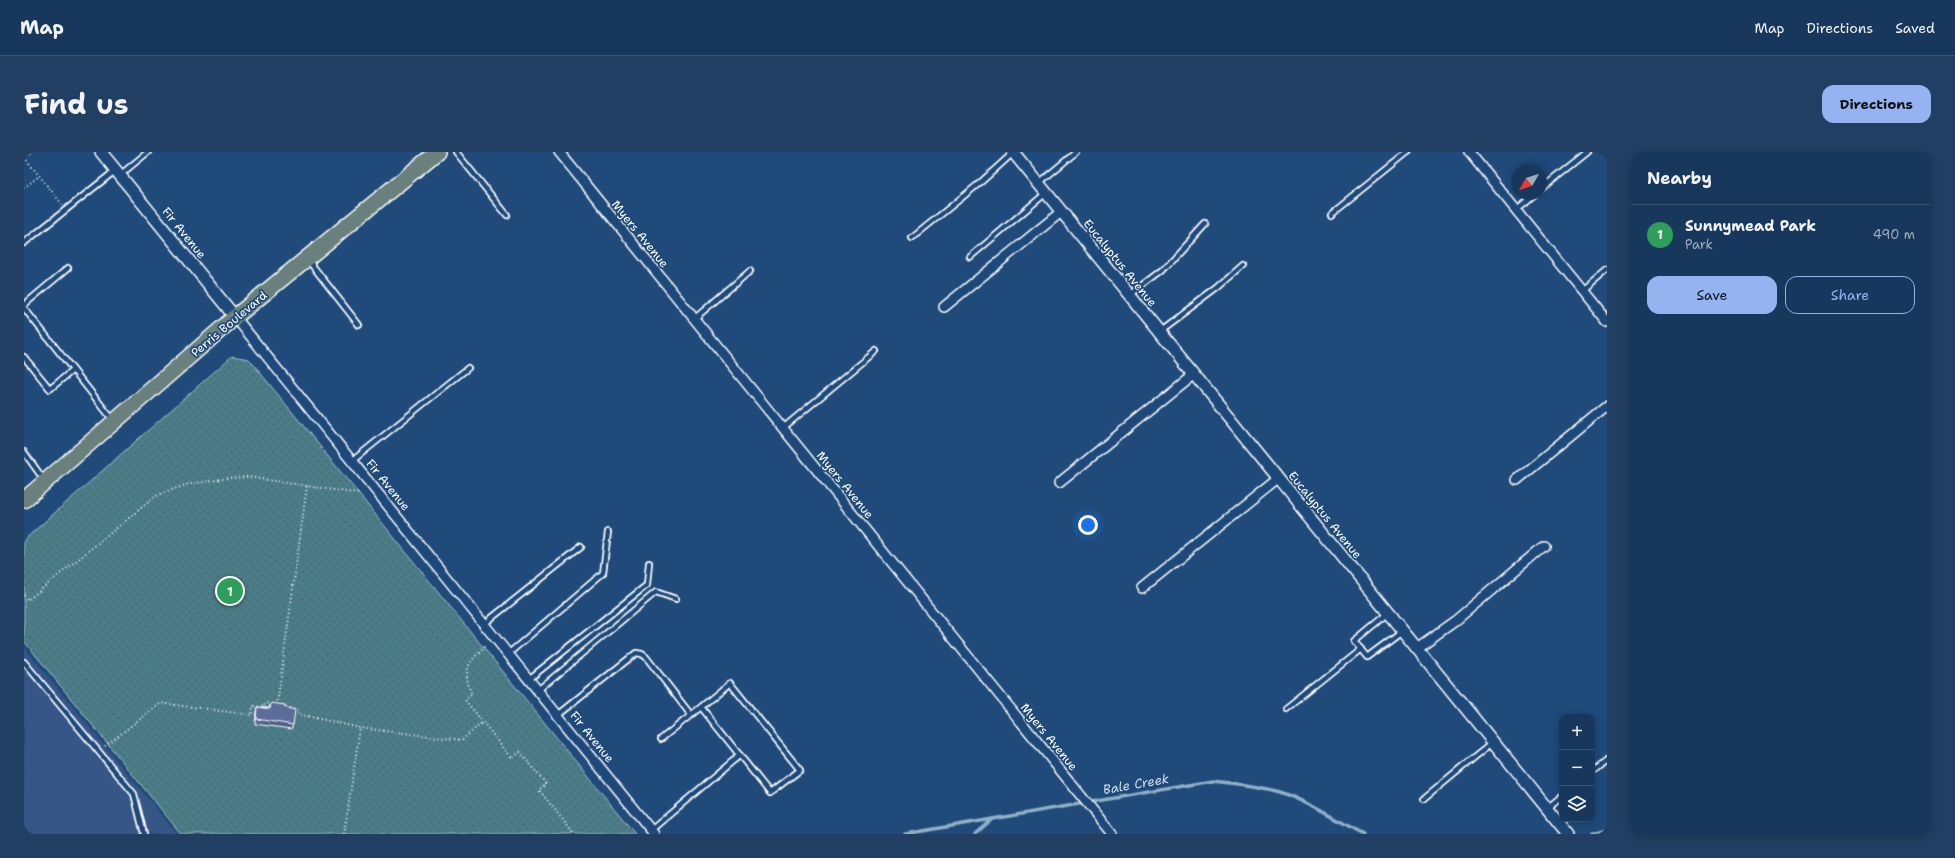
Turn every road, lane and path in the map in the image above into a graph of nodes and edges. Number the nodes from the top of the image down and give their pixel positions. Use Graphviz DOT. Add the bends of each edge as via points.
graph roads {
  1 [pos="32,152"];
  2 [pos="101,152"];
  3 [pos="148,152"];
  4 [pos="437,152"];
  5 [pos="456,152"];
  6 [pos="559,152"];
  7 [pos="1013,152"];
  8 [pos="1076,152"];
  9 [pos="1408,152"];
  10 [pos="1469,152"];
  11 [pos="1587,152"];
  12 [pos="24,158"];
  13 [pos="118,172"];
  14 [pos="38,176"];
  15 [pos="1039,183"];
  16 [pos="1547,184"];
  17 [pos="24,188"];
  18 [pos="1046,193"];
  19 [pos="1528,200"];
  20 [pos="63,206"];
  21 [pos="1516,210"];
  22 [pos="1062,212"];
  23 [pos="1332,212"];
  24 [pos="507,215"];
  25 [pos="1205,224"];
  26 [pos="912,238"];
  27 [pos="24,243"];
  28 [pos="970,257"];
  29 [pos="307,259"];
  30 [pos="1242,266"];
  31 [pos="68,268"];
  32 [pos="1607,270"];
  33 [pos="750,271"];
  34 [pos="1582,290"];
  35 [pos="1130,296"];
  36 [pos="24,305"];
  37 [pos="944,307"];
  38 [pos="25,312"];
  39 [pos="235,317"];
  40 [pos="694,319"];
  41 [pos="1607,322"];
  42 [pos="359,324"];
  43 [pos="1159,332"];
  44 [pos="876,351"];
  45 [pos="24,357"];
  46 [pos="468,368"];
  47 [pos="73,370"];
  48 [pos="1194,374"];
  49 [pos="1607,406"];
  50 [pos="114,422"];
  51 [pos="782,428"];
  52 [pos="24,452"];
  53 [pos="352,461"];
  54 [pos="1279,478"];
  55 [pos="1517,480"];
  56 [pos="45,482"];
  57 [pos="1059,483"];
  58 [pos="307,486"];
  59 [pos="360,494"];
  60 [pos="24,500"];
  61 [pos="608,532"];
  62 [pos="1544,546"];
  63 [pos="581,547"];
  64 [pos="649,563"];
  65 [pos="1142,588"];
  66 [pos="24,595"];
  67 [pos="676,599"];
  68 [pos="1388,613"];
  69 [pos="484,624"];
  70 [pos="1402,630"];
  71 [pos="484,646"];
  72 [pos="1417,648"];
  73 [pos="1361,649"];
  74 [pos="508,654"];
  75 [pos="24,662"];
  76 [pos="529,679"];
  77 [pos="538,690"];
  78 [pos="276,706"];
  79 [pos="701,707"];
  80 [pos="1286,709"];
  81 [pos="691,714"];
  82 [pos="558,715"];
  83 [pos="483,722"];
  84 [pos="360,728"];
  85 [pos="660,739"];
  86 [pos="1494,742"];
  87 [pos="102,748"];
  88 [pos="740,755"];
  89 [pos="1607,760"];
  90 [pos="1595,770"];
  91 [pos="1559,798"];
  92 [pos="1424,800"];
  93 [pos="1547,808"];
  94 [pos="652,832"];
  95 [pos="144,834"];
  96 [pos="344,834"];
  97 [pos="574,834"];
  98 [pos="1112,834"];
  99 [pos="1568,834"];
  1 -- 12 [label="path"];
  2 -- 13 [label="street, Fir Avenue"];
  3 -- 13 [label="lane"];
  4 -- 29 [label="main road, Perris Boulevard"];
  5 -- 24 [label="lane"];
  6 -- 40 [label="street, Myers Avenue"];
  7 -- 15 [label="street, Eucalyptus Avenue"];
  7 -- 26 [label="lane" via="981,182"];
  8 -- 15 [label="lane"];
  9 -- 23 [label="lane"];
  10 -- 21 [label="street"];
  11 -- 16 [label="lane"];
  12 -- 14 [label="path"];
  13 -- 27 [label="lane"];
  13 -- 39 [label="street, Fir Avenue"];
  14 -- 17 [label="path"];
  14 -- 20 [label="path"];
  15 -- 18 [label="street, Eucalyptus Avenue"];
  18 -- 22 [label="street, Eucalyptus Avenue"];
  18 -- 28 [label="lane"];
  19 -- 21 [label="lane"];
  21 -- 34 [label="street"];
  22 -- 35 [label="street, Eucalyptus Avenue"];
  22 -- 37 [label="street"];
  25 -- 35 [label="lane" via="1163,270"];
  29 -- 39 [label="main road, Perris Boulevard"];
  29 -- 42 [label="lane"];
  30 -- 43 [label="lane" via="1218,288"];
  31 -- 36 [label="lane"];
  32 -- 34 [label="lane"];
  33 -- 40 [label="lane"];
  34 -- 41 [label="street"];
  35 -- 43 [label="street, Eucalyptus Avenue"];
  38 -- 47 [label="lane"];
  39 -- 50 [label="main road, Perris Boulevard"];
  39 -- 53 [label="street, Fir Avenue"];
  40 -- 51 [label="street, Myers Avenue"];
  43 -- 48 [label="street, Eucalyptus Avenue"];
  44 -- 51 [label="lane"];
  45 -- 47 [label="lane" via="50,389"];
  46 -- 53 [label="lane"];
  47 -- 50 [label="lane"];
  48 -- 54 [label="street, Eucalyptus Avenue"];
  48 -- 57 [label="street"];
  49 -- 55 [label="street"];
  50 -- 56 [label="main road, Perris Boulevard"];
  51 -- 98 [label="street, Myers Avenue"];
  52 -- 56 [label="lane"];
  53 -- 69 [label="street, Fir Avenue"];
  54 -- 65 [label="street"];
  54 -- 68 [label="street, Eucalyptus Avenue"];
  56 -- 60 [label="main road, Perris Boulevard"];
  58 -- 59 [label="path"];
  58 -- 66 [label="path" via="248,478 228,478 185,485 165,492 156,496 28,600"];
  58 -- 78 [label="path"];
  61 -- 74 [label="lane" via="603,573"];
  62 -- 72 [label="street"];
  63 -- 69 [label="lane"];
  64 -- 76 [label="lane" via="647,585"];
  67 -- 77 [label="lane" via="656,592"];
  68 -- 70 [label="street, Eucalyptus Avenue"];
  68 -- 73 [label="lane" via="1354,641"];
  69 -- 74 [label="street, Fir Avenue"];
  70 -- 72 [label="street, Eucalyptus Avenue"];
  70 -- 73 [label="lane" via="1367,657"];
  71 -- 83 [label="path" via="469,667 467,680 472,694 465,700"];
  72 -- 86 [label="street, Eucalyptus Avenue"];
  73 -- 80 [label="lane"];
  74 -- 76 [label="street, Fir Avenue"];
  75 -- 95 [label="lane" via="134,794"];
  76 -- 77 [label="street, Fir Avenue"];
  77 -- 82 [label="street, Fir Avenue"];
  78 -- 84 [label="path" via="299,710 298,714"];
  78 -- 87 [label="path" via="265,703 264,707 253,706 252,714 161,703"];
  79 -- 81 [label="lane"];
  79 -- 88 [label="lane"];
  79 -- 88 [label="lane" via="730,683 800,770 770,793"];
  81 -- 82 [label="lane" via="646,657 636,653"];
  81 -- 85 [label="lane"];
  82 -- 94 [label="street, Fir Avenue"];
  83 -- 84 [label="path" via="462,740"];
  83 -- 97 [label="path" via="512,758 520,752 546,784 539,790"];
  84 -- 96 [label="path"];
  86 -- 92 [label="lane"];
  86 -- 93 [label="street, Eucalyptus Avenue"];
  88 -- 94 [label="lane"];
  89 -- 90 [label="lane"];
  91 -- 93 [label="lane"];
  93 -- 99 [label="street, Eucalyptus Avenue"];
}
